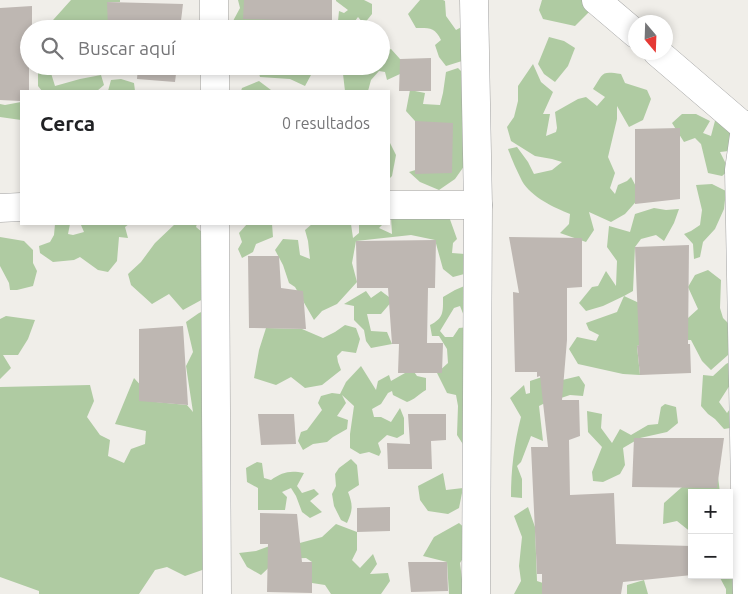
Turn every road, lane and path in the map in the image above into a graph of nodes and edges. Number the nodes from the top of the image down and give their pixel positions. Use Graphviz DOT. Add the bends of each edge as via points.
graph roads {
  1 [pos="214,0"];
  2 [pos="474,0"];
  3 [pos="596,0"];
  4 [pos="214,20"];
  5 [pos="628,27"];
  6 [pos="667,60"];
  7 [pos="214,75"];
  8 [pos="215,90"];
  9 [pos="747,128"];
  10 [pos="390,205"];
  11 [pos="478,205"];
  12 [pos="20,207"];
  13 [pos="0,208"];
  14 [pos="215,225"];
  15 [pos="217,594"];
  16 [pos="476,594"];
  17 [pos="747,594"];
  1 -- 4 [label="street"];
  2 -- 11 [label="street"];
  3 -- 5 [label="street"];
  6 -- 9 [label="street"];
  7 -- 8 [label="street"];
  9 -- 17 [label="street" via="739,170"];
  10 -- 11 [label="street"];
  11 -- 16 [label="street"];
  12 -- 13 [label="street"];
  14 -- 15 [label="street"];
}
